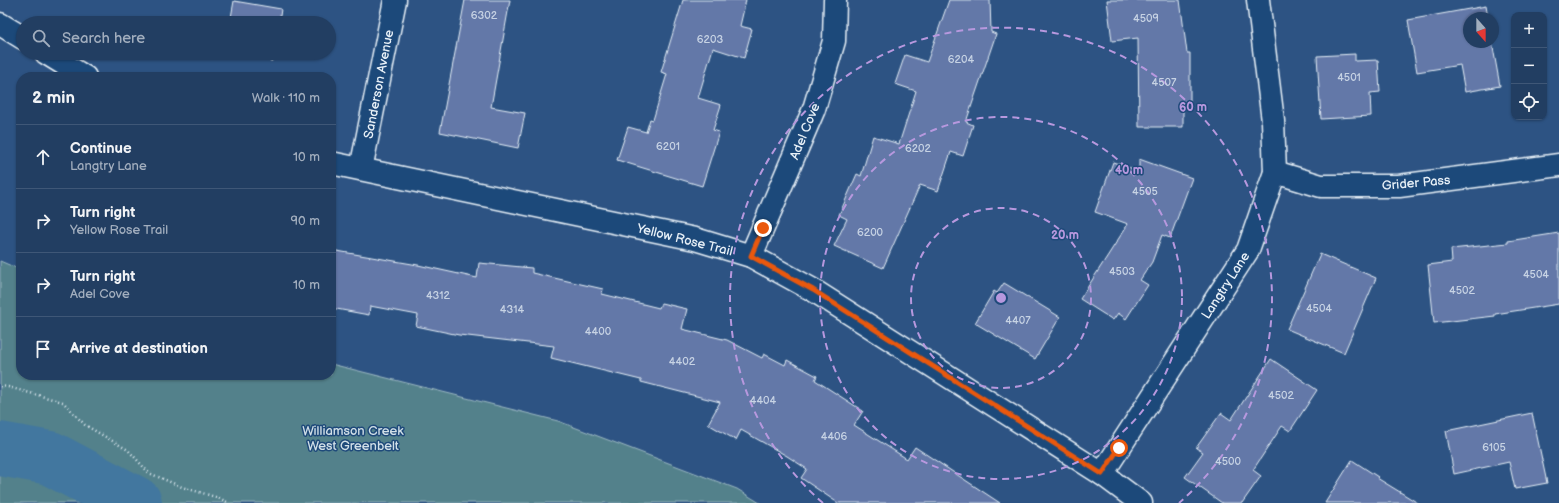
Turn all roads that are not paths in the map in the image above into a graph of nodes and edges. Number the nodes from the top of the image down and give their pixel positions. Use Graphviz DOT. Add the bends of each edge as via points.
graph roads {
  1 [pos="395,0"];
  2 [pos="836,0"];
  3 [pos="1258,0"];
  4 [pos="0,24"];
  5 [pos="16,34"];
  6 [pos="57,60"];
  7 [pos="77,72"];
  8 [pos="336,164"];
  9 [pos="1559,165"];
  10 [pos="361,169"];
  11 [pos="1275,172"];
  12 [pos="751,256"];
  13 [pos="1102,474"];
  14 [pos="1141,503"];
  1 -- 10 [label="street, Sanderson Avenue"];
  2 -- 12 [label="street, Adel Cove" via="834,41 814,109"];
  3 -- 11 [label="street, Langtry Lane" via="1273,121"];
  4 -- 5 [label="street"];
  6 -- 7 [label="street"];
  8 -- 10 [label="street, Yellow Rose Trail"];
  9 -- 11 [label="street, Grider Pass" via="1399,186 1321,186"];
  10 -- 12 [label="street, Yellow Rose Trail" via="695,239"];
  11 -- 13 [label="street, Langtry Lane" via="1248,250"];
  12 -- 13 [label="street, Yellow Rose Trail" via="820,294"];
  13 -- 14 [label="street, Yellow Rose Trail"];
}
